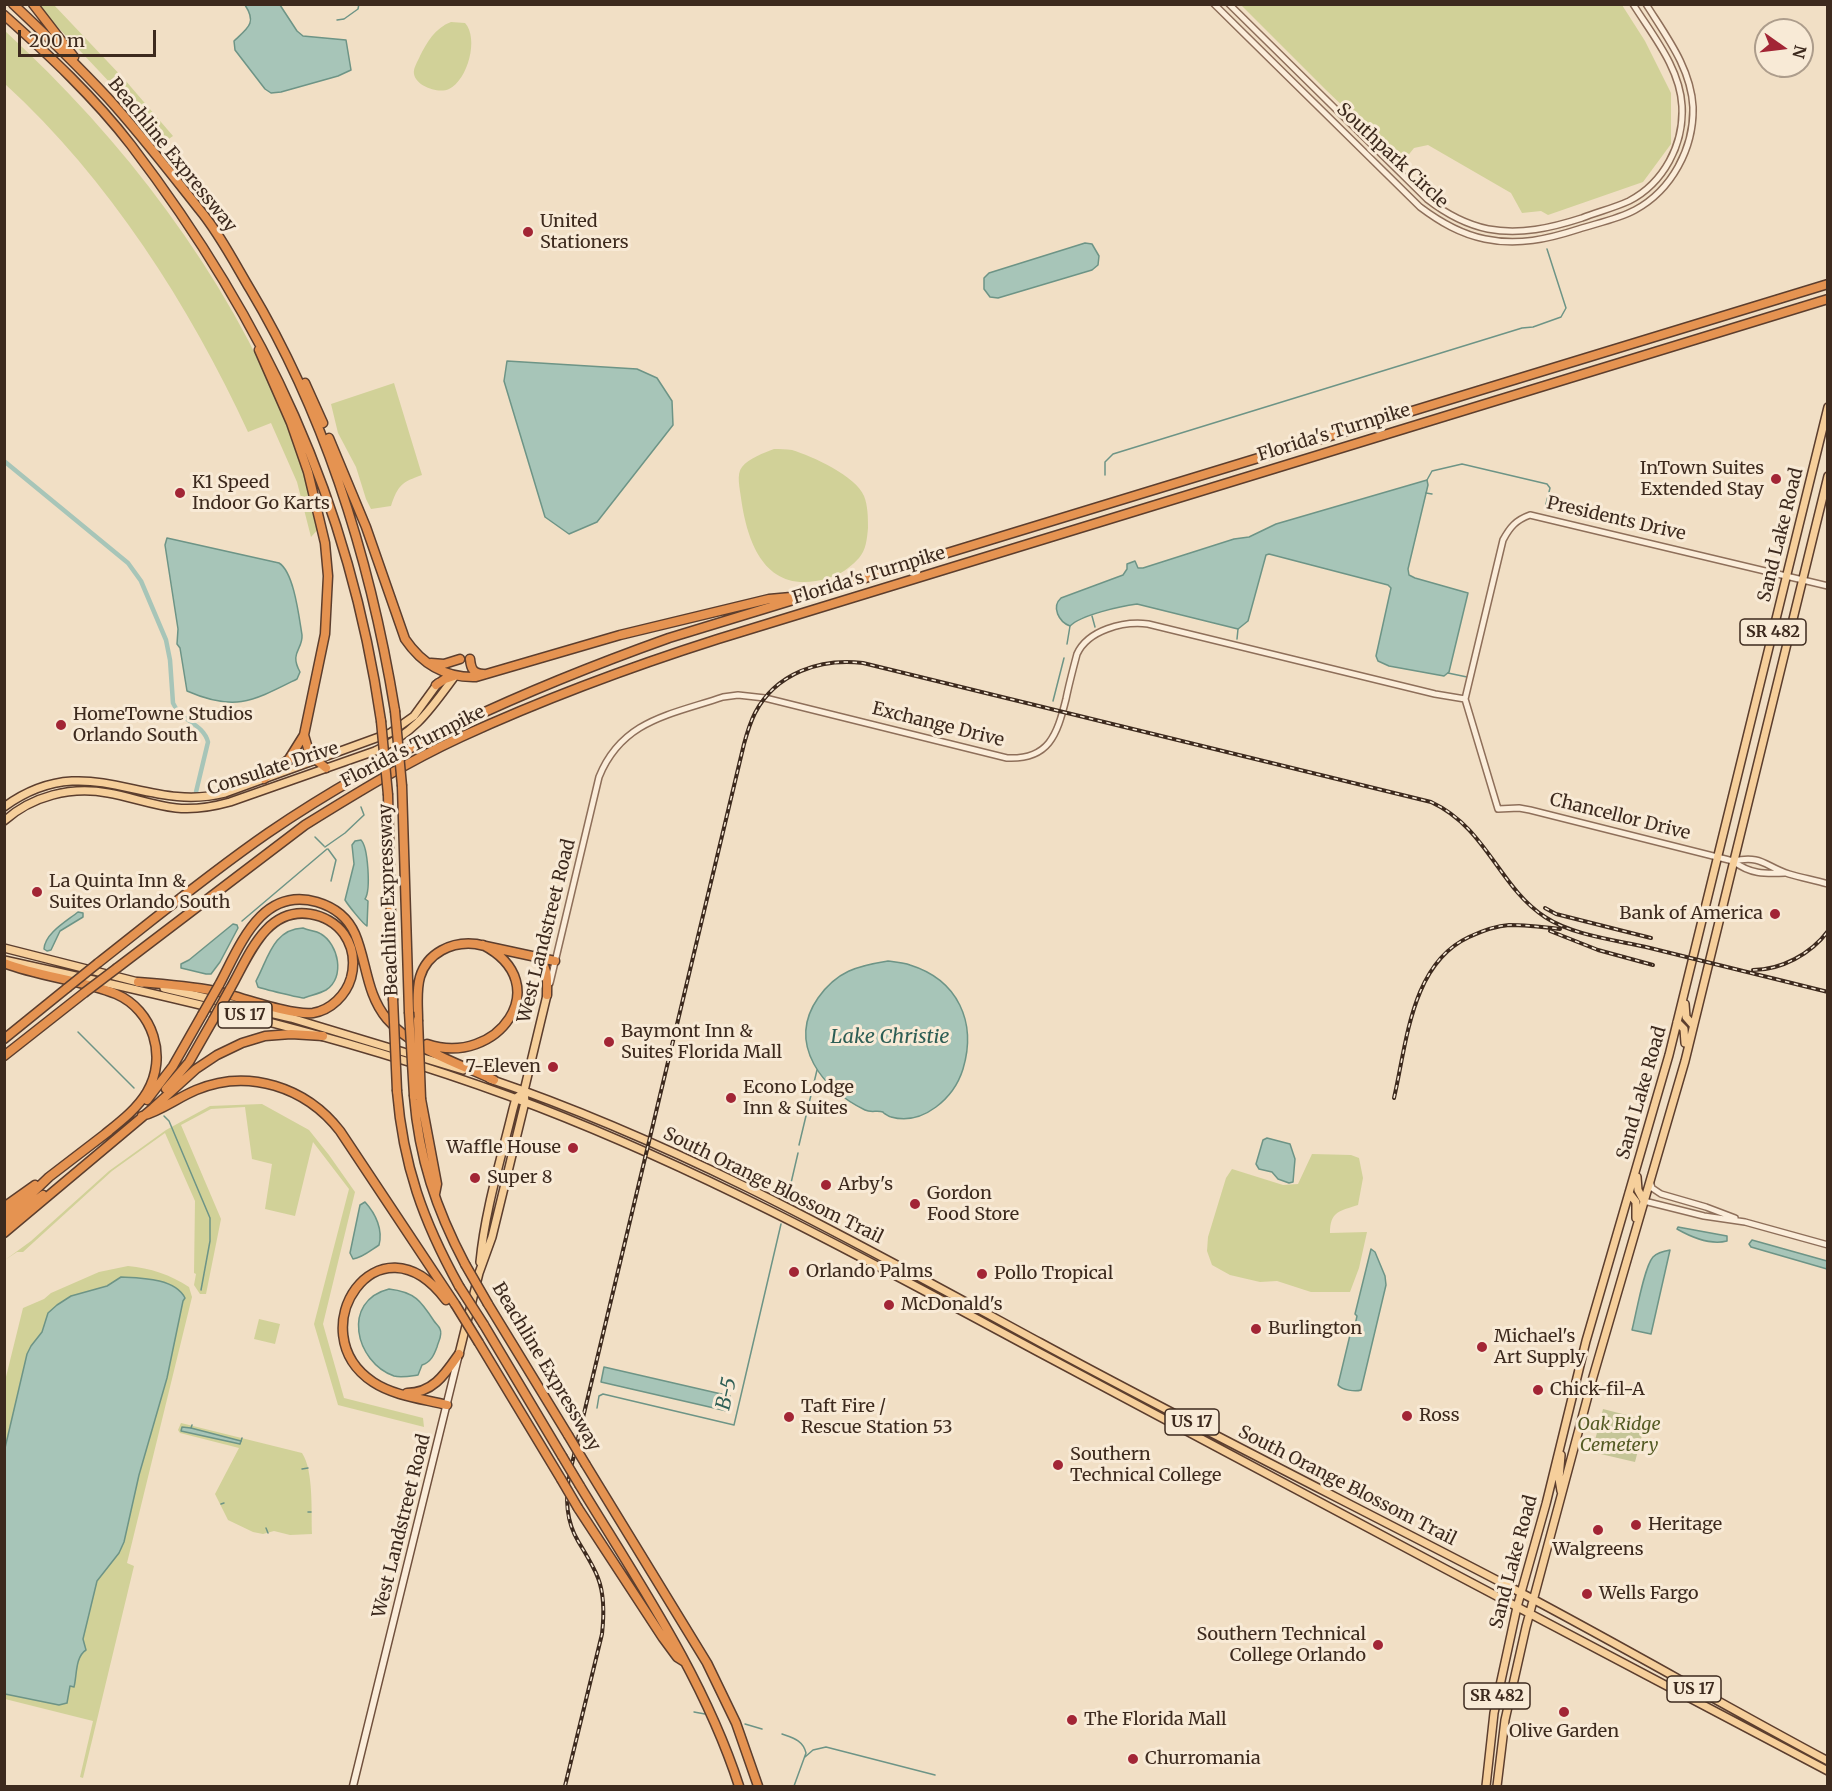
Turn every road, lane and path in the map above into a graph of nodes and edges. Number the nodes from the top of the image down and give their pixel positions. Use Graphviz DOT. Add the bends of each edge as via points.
graph roads {
  1 [pos="13,4"];
  2 [pos="33,4"];
  3 [pos="1214,4"];
  4 [pos="1229,4"];
  5 [pos="1633,4"];
  6 [pos="1646,4"];
  7 [pos="4,15"];
  8 [pos="92,81"];
  9 [pos="1827,284"];
  10 [pos="1827,299"];
  11 [pos="249,321"];
  12 [pos="291,366"];
  13 [pos="1827,408"];
  14 [pos="1827,476"];
  15 [pos="1787,576"];
  16 [pos="1803,580"];
  17 [pos="1827,586"];
  18 [pos="807,596"];
  19 [pos="423,659"];
  20 [pos="460,659"];
  21 [pos="470,659"];
  22 [pos="486,674"];
  23 [pos="455,676"];
  24 [pos="440,677"];
  25 [pos="1465,699"];
  26 [pos="411,728"];
  27 [pos="304,735"];
  28 [pos="315,761"];
  29 [pos="326,768"];
  30 [pos="599,777"];
  31 [pos="264,779"];
  32 [pos="4,807"];
  33 [pos="4,821"];
  34 [pos="1718,857"];
  35 [pos="1733,861"];
  36 [pos="1787,873"];
  37 [pos="1827,884"];
  38 [pos="483,945"];
  39 [pos="4,948"];
  40 [pos="536,956"];
  41 [pos="555,961"];
  42 [pos="4,962"];
  43 [pos="367,974"];
  44 [pos="138,982"];
  45 [pos="1686,986"];
  46 [pos="547,995"];
  47 [pos="1677,1022"];
  48 [pos="1693,1025"];
  49 [pos="323,1036"];
  50 [pos="4,1039"];
  51 [pos="4,1056"];
  52 [pos="1685,1061"];
  53 [pos="494,1080"];
  54 [pos="524,1091"];
  55 [pos="417,1098"];
  56 [pos="516,1098"];
  57 [pos="525,1102"];
  58 [pos="142,1116"];
  59 [pos="105,1134"];
  60 [pos="1640,1157"];
  61 [pos="684,1168"];
  62 [pos="707,1168"];
  63 [pos="75,1172"];
  64 [pos="49,1177"];
  65 [pos="1650,1181"];
  66 [pos="1629,1193"];
  67 [pos="1644,1202"];
  68 [pos="4,1207"];
  69 [pos="4,1216"];
  70 [pos="1745,1222"];
  71 [pos="4,1223"];
  72 [pos="1636,1228"];
  73 [pos="4,1233"];
  74 [pos="1827,1245"];
  75 [pos="479,1273"];
  76 [pos="454,1307"];
  77 [pos="459,1354"];
  78 [pos="392,1392"];
  79 [pos="447,1406"];
  80 [pos="1564,1425"];
  81 [pos="1562,1494"];
  82 [pos="1521,1593"];
  83 [pos="1533,1600"];
  84 [pos="1517,1607"];
  85 [pos="1530,1614"];
  86 [pos="685,1662"];
  87 [pos="1746,1717"];
  88 [pos="1731,1720"];
  89 [pos="1758,1724"];
  90 [pos="1742,1726"];
  91 [pos="1827,1761"];
  92 [pos="1827,1771"];
  93 [pos="353,1786"];
  94 [pos="739,1786"];
  95 [pos="758,1786"];
  96 [pos="1486,1786"];
  97 [pos="1497,1786"];
  1 -- 8 [label="highway, Beachline Expressway"];
  2 -- 8 [label="highway"];
  3 -- 6 [label="street, Southpark Circle" via="1420,207 1467,234 1515,242 1551,237 1636,209 1663,188 1682,160 1692,123 1691,90 1678,56"];
  4 -- 5 [label="street, Southpark Circle" via="1443,211 1485,228 1532,231 1631,200 1655,180 1672,156 1679,139 1680,92 1669,61"];
  7 -- 11 [label="highway, Beachline Expressway" via="75,82 131,145 195,233"];
  8 -- 12 [label="highway, Beachline Expressway" via="199,209 243,277"];
  9 -- 18 [label="highway, Florida's Turnpike"];
  10 -- 51 [label="highway, Florida's Turnpike, bridge" via="710,642 577,688 460,737 305,825"];
  11 -- 27 [label="highway" via="301,448 325,543 325,634"];
  11 -- 86 [label="highway, Beachline Expressway, bridge" via="294,413 332,511 358,605 381,721 388,795 397,1090 400,1129 414,1187 459,1286"];
  12 -- 19 [label="highway" via="306,383 314,401 366,527 405,639"];
  12 -- 55 [label="highway, Beachline Expressway, bridge" via="327,447 353,527 375,608 395,711 402,786 409,1012"];
  13 -- 15 [label="main road, Sand Lake Road / SR 482"];
  14 -- 16 [label="main road, Sand Lake Road / SR 482"];
  15 -- 16 [label="street, Presidents Drive"];
  15 -- 25 [label="street, Presidents Drive" via="1542,516 1519,519 1503,540"];
  15 -- 34 [label="main road, Sand Lake Road / SR 482"];
  16 -- 17 [label="street, Presidents Drive"];
  16 -- 35 [label="main road, Sand Lake Road / SR 482"];
  18 -- 22 [label="highway" via="769,599 620,634"];
  18 -- 50 [label="highway, Florida's Turnpike, bridge" via="669,638 573,673 420,743 268,833"];
  19 -- 20 [label="highway" via="441,665"];
  19 -- 24 [label="highway"];
  21 -- 22 [label="highway" via="472,670"];
  22 -- 23 [label="highway"];
  23 -- 24 [label="highway"];
  23 -- 26 [label="main road, Consulate Drive" via="427,715"];
  24 -- 26 [label="main road" via="440,690"];
  24 -- 28 [label="main road, Consulate Drive" via="404,725 375,740"];
  25 -- 30 [label="street, Exchange Drive" via="1135,623 1097,634 1082,644 1059,726 1045,748 1033,754 1007,758 765,698 738,695 636,728 613,750"];
  25 -- 34 [label="street, Chancellor Drive" via="1498,809 1530,810"];
  26 -- 29 [label="main road, Consulate Drive" via="375,751"];
  27 -- 28 [label="highway" via="307,750"];
  27 -- 31 [label="highway" via="289,759"];
  28 -- 29 [label="highway"];
  28 -- 31 [label="main road, Consulate Drive"];
  29 -- 33 [label="main road, Consulate Drive" via="212,807 175,808 106,792 64,792 23,807"];
  30 -- 41 [label="street, West Landstreet Road"];
  31 -- 32 [label="main road, Consulate Drive" via="225,793 193,798 103,781 70,781 37,788"];
  34 -- 35 [label="street, Chancellor Drive"];
  34 -- 45 [label="main road, Sand Lake Road / SR 482"];
  35 -- 36 [label="street, Chancellor Drive" via="1748,858"];
  35 -- 36 [label="street, Chancellor Drive" via="1745,870"];
  35 -- 48 [label="main road, Sand Lake Road / SR 482"];
  36 -- 37 [label="street, Chancellor Drive"];
  38 -- 40 [label="highway"];
  38 -- 43 [label="highway" via="510,968 517,997 513,1014 505,1025 475,1045 442,1047 413,1037 385,1010"];
  38 -- 55 [label="highway, bridge" via="455,945 441,951 423,969 418,982"];
  39 -- 44 [label="main road, South Orange Blossom Trail / US 17"];
  40 -- 41 [label="highway"];
  40 -- 46 [label="highway" via="548,976"];
  41 -- 46 [label="street, West Landstreet Road"];
  42 -- 49 [label="main road, South Orange Blossom Trail / US 17" via="195,1003"];
  42 -- 59 [label="highway" via="114,993 134,1006 148,1023 157,1053 152,1082 136,1106"];
  43 -- 53 [label="highway" via="378,1006 401,1032"];
  43 -- 59 [label="highway, bridge" via="346,920 326,905 298,900 274,906 250,929 178,1059 158,1086 138,1109"];
  44 -- 53 [label="main road, South Orange Blossom Trail / US 17" via="275,1014"];
  44 -- 58 [label="highway, bridge" via="201,988 295,1012 313,1013 331,1005 345,990 353,968 350,946 340,930 321,917 305,913 273,922 262,933 230,989 213,1020 187,1065"];
  45 -- 47 [label="main road, Sand Lake Road / SR 482"];
  45 -- 48 [label="main road" via="1686,1017"];
  46 -- 54 [label="main road, West Landstreet Road"];
  47 -- 52 [label="main road" via="1686,1036"];
  47 -- 60 [label="main road, Sand Lake Road / SR 482"];
  48 -- 52 [label="main road, Sand Lake Road / SR 482"];
  49 -- 56 [label="main road, South Orange Blossom Trail / US 17"];
  49 -- 58 [label="highway" via="275,1035 230,1048 196,1069"];
  52 -- 65 [label="main road, Sand Lake Road / SR 482"];
  53 -- 54 [label="main road, South Orange Blossom Trail / US 17"];
  54 -- 56 [label="main road"];
  54 -- 57 [label="main road, West Landstreet Road"];
  54 -- 62 [label="main road, South Orange Blossom Trail / US 17"];
  55 -- 95 [label="highway, Beachline Expressway, bridge" via="421,1151 450,1235 707,1663 736,1723"];
  56 -- 57 [label="main road, South Orange Blossom Trail / US 17"];
  56 -- 75 [label="main road, West Landstreet Road" via="482,1242"];
  57 -- 61 [label="main road, South Orange Blossom Trail / US 17"];
  57 -- 75 [label="main road, West Landstreet Road" via="492,1237"];
  58 -- 63 [label="highway"];
  58 -- 76 [label="highway" via="199,1089 232,1081 270,1084 300,1096 340,1131"];
  59 -- 64 [label="highway"];
  60 -- 66 [label="main road, Sand Lake Road / SR 482"];
  60 -- 67 [label="main road" via="1637,1181"];
  61 -- 62 [label="main road"];
  61 -- 84 [label="main road, South Orange Blossom Trail / US 17" via="813,1231"];
  62 -- 82 [label="main road, South Orange Blossom Trail / US 17" via="804,1215"];
  63 -- 71 [label="highway"];
  63 -- 73 [label="highway"];
  64 -- 68 [label="highway"];
  64 -- 69 [label="highway"];
  65 -- 67 [label="main road, Sand Lake Road / SR 482"];
  65 -- 70 [label="street" via="1661,1194"];
  66 -- 72 [label="main road" via="1636,1202"];
  66 -- 80 [label="main road, Sand Lake Road / SR 482"];
  67 -- 70 [label="street"];
  67 -- 72 [label="main road, Sand Lake Road / SR 482"];
  70 -- 74 [label="street"];
  72 -- 81 [label="main road, Sand Lake Road / SR 482"];
  75 -- 77 [label="main road, West Landstreet Road"];
  76 -- 78 [label="highway" via="430,1282 403,1269 374,1273 355,1288 343,1320 348,1351 366,1377"];
  76 -- 86 [label="highway, bridge" via="578,1508 663,1638"];
  77 -- 78 [label="highway" via="443,1377 427,1390"];
  77 -- 79 [label="main road, West Landstreet Road"];
  78 -- 79 [label="highway"];
  79 -- 93 [label="main road, West Landstreet Road"];
  80 -- 81 [label="main road" via="1559,1479"];
  80 -- 82 [label="main road, Sand Lake Road / SR 482"];
  81 -- 83 [label="main road, Sand Lake Road / SR 482"];
  82 -- 83 [label="main road, South Orange Blossom Trail / US 17"];
  82 -- 84 [label="main road, Sand Lake Road / SR 482"];
  83 -- 85 [label="main road, Sand Lake Road / SR 482"];
  83 -- 87 [label="main road, South Orange Blossom Trail / US 17"];
  84 -- 85 [label="main road, South Orange Blossom Trail / US 17"];
  84 -- 96 [label="main road, Sand Lake Road / SR 482" via="1494,1713"];
  85 -- 88 [label="main road, South Orange Blossom Trail / US 17"];
  85 -- 97 [label="main road, Sand Lake Road / SR 482" via="1505,1720"];
  86 -- 94 [label="highway, Beachline Expressway" via="706,1701"];
  87 -- 88 [label="main road"];
  87 -- 89 [label="main road, South Orange Blossom Trail / US 17"];
  88 -- 90 [label="main road, South Orange Blossom Trail / US 17"];
  89 -- 90 [label="main road"];
  89 -- 91 [label="main road, South Orange Blossom Trail / US 17"];
  90 -- 92 [label="main road, South Orange Blossom Trail / US 17"];
}
